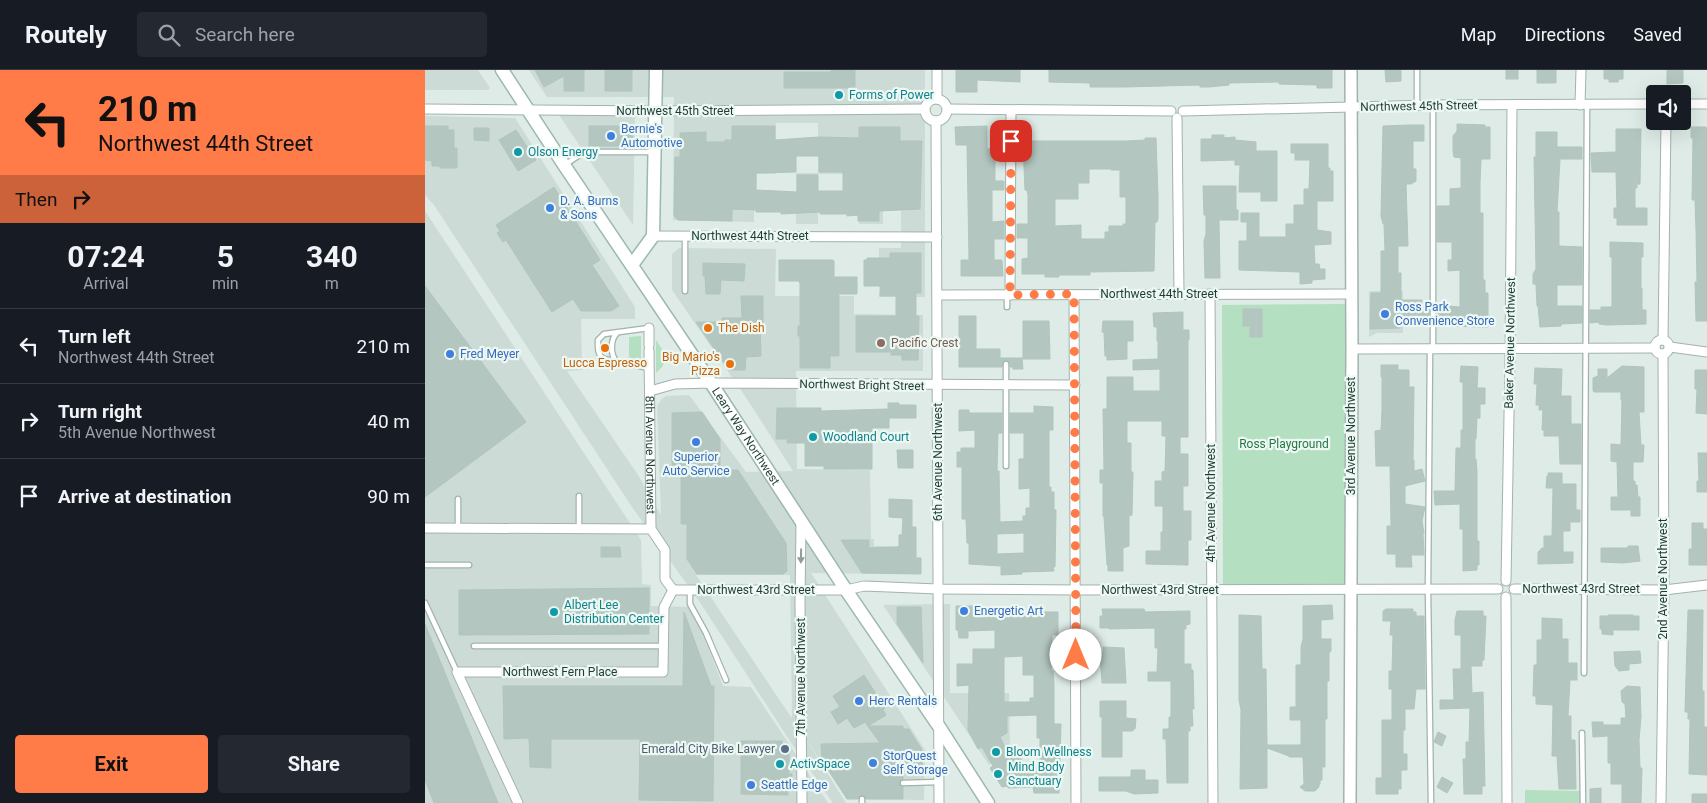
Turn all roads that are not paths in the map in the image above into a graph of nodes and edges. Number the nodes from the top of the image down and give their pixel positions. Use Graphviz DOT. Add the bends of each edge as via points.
graph roads {
  1 [pos="502,70"];
  2 [pos="656,70"];
  3 [pos="937,70"];
  4 [pos="1351,70"];
  5 [pos="1417,70"];
  6 [pos="1581,70"];
  7 [pos="937,99"];
  8 [pos="1646,104"];
  9 [pos="1691,104"];
  10 [pos="1707,104"];
  11 [pos="1433,105"];
  12 [pos="1511,105"];
  13 [pos="1583,105"];
  14 [pos="1417,106"];
  15 [pos="1351,108"];
  16 [pos="425,109"];
  17 [pos="925,109"];
  18 [pos="947,109"];
  19 [pos="527,110"];
  20 [pos="1011,110"];
  21 [pos="656,111"];
  22 [pos="1177,113"];
  23 [pos="936,121"];
  24 [pos="1666,130"];
  25 [pos="655,152"];
  26 [pos="564,165"];
  27 [pos="653,236"];
  28 [pos="685,236"];
  29 [pos="937,237"];
  30 [pos="632,265"];
  31 [pos="685,291"];
  32 [pos="1074,294"];
  33 [pos="1179,294"];
  34 [pos="1210,294"];
  35 [pos="1352,294"];
  36 [pos="937,295"];
  37 [pos="1008,295"];
  38 [pos="1007,307"];
  39 [pos="649,328"];
  40 [pos="618,332"];
  41 [pos="1663,340"];
  42 [pos="1670,347"];
  43 [pos="1511,348"];
  44 [pos="1586,348"];
  45 [pos="1655,348"];
  46 [pos="1352,349"];
  47 [pos="1431,349"];
  48 [pos="1707,352"];
  49 [pos="1663,354"];
  50 [pos="617,362"];
  51 [pos="1006,364"];
  52 [pos="649,368"];
  53 [pos="711,383"];
  54 [pos="1006,385"];
  55 [pos="1075,385"];
  56 [pos="937,386"];
  57 [pos="650,391"];
  58 [pos="1006,466"];
  59 [pos="579,496"];
  60 [pos="458,499"];
  61 [pos="801,521"];
  62 [pos="425,528"];
  63 [pos="458,529"];
  64 [pos="579,529"];
  65 [pos="651,530"];
  66 [pos="425,565"];
  67 [pos="469,565"];
  68 [pos="1506,581"];
  69 [pos="1707,585"];
  70 [pos="938,589"];
  71 [pos="1498,589"];
  72 [pos="1514,589"];
  73 [pos="1585,589"];
  74 [pos="673,590"];
  75 [pos="690,590"];
  76 [pos="800,590"];
  77 [pos="846,590"];
  78 [pos="1076,590"];
  79 [pos="1211,590"];
  80 [pos="1350,590"];
  81 [pos="1429,590"];
  82 [pos="1664,590"];
  83 [pos="1506,597"];
  84 [pos="425,602"];
  85 [pos="474,646"];
  86 [pos="663,646"];
  87 [pos="457,672"];
  88 [pos="1584,673"];
  89 [pos="726,680"];
  90 [pos="939,725"];
  91 [pos="1582,733"];
  92 [pos="939,782"];
  93 [pos="903,783"];
  94 [pos="518,803"];
  95 [pos="802,803"];
  96 [pos="939,803"];
  97 [pos="988,803"];
  98 [pos="1076,803"];
  99 [pos="1213,803"];
  100 [pos="1350,803"];
  101 [pos="1431,803"];
  102 [pos="1507,803"];
  103 [pos="1583,803"];
  104 [pos="1661,803"];
  1 -- 19 [label="main road, Leary Way Northwest"];
  2 -- 21 [label="main road"];
  3 -- 7 [label="street"];
  4 -- 15 [label="street, 3rd Avenue Northwest"];
  5 -- 14 [label="lane"];
  6 -- 13 [label="street"];
  7 -- 17 [label="street" via="929,101"];
  7 -- 18 [label="street" via="946,103"];
  8 -- 13 [label="street, Northwest 45th Street"];
  9 -- 10 [label="street"];
  11 -- 12 [label="street, Northwest 45th Street"];
  11 -- 14 [label="street, Northwest 45th Street"];
  11 -- 47 [label="lane"];
  12 -- 13 [label="street, Northwest 45th Street"];
  12 -- 43 [label="street, Baker Avenue Northwest"];
  13 -- 44 [label="lane"];
  14 -- 15 [label="street, Northwest 45th Street"];
  15 -- 22 [label="street, Northwest 45th Street"];
  15 -- 35 [label="street, 3rd Avenue Northwest"];
  16 -- 19 [label="street, Northwest 45th Street"];
  17 -- 21 [label="street, Northwest 45th Street"];
  17 -- 23 [label="street" via="928,118"];
  18 -- 20 [label="street, Northwest 45th Street"];
  18 -- 23 [label="street" via="944,118"];
  19 -- 21 [label="street, Northwest 45th Street"];
  19 -- 26 [label="main road, Leary Way Northwest"];
  20 -- 22 [label="street, Northwest 45th Street"];
  20 -- 37 [label="street"];
  21 -- 25 [label="main road"];
  22 -- 33 [label="street"];
  23 -- 29 [label="street, 6th Avenue Northwest"];
  24 -- 41 [label="street"];
  25 -- 26 [label="lane" via="584,152"];
  25 -- 27 [label="main road"];
  26 -- 30 [label="main road, Leary Way Northwest"];
  27 -- 28 [label="street, Northwest 44th Street"];
  27 -- 30 [label="main road"];
  28 -- 29 [label="street, Northwest 44th Street"];
  28 -- 31 [label="lane"];
  29 -- 36 [label="street, 6th Avenue Northwest"];
  30 -- 53 [label="main road, Leary Way Northwest"];
  32 -- 33 [label="street, Northwest 44th Street"];
  32 -- 37 [label="street, Northwest 44th Street"];
  32 -- 55 [label="street"];
  33 -- 34 [label="street, Northwest 44th Street"];
  34 -- 35 [label="street, Northwest 44th Street"];
  34 -- 79 [label="street, 4th Avenue Northwest"];
  35 -- 46 [label="street, 3rd Avenue Northwest"];
  36 -- 37 [label="street, Northwest 44th Street"];
  36 -- 56 [label="street, 6th Avenue Northwest"];
  37 -- 38 [label="lane"];
  39 -- 40 [label="lane"];
  39 -- 52 [label="street, 8th Avenue Northwest"];
  40 -- 50 [label="lane" via="612,339"];
  40 -- 50 [label="lane" via="604,334 598,340 600,357"];
  41 -- 42 [label="street"];
  41 -- 45 [label="street" via="1657,342"];
  42 -- 48 [label="street"];
  42 -- 49 [label="street"];
  43 -- 44 [label="street"];
  43 -- 47 [label="street"];
  43 -- 68 [label="street, Baker Avenue Northwest"];
  44 -- 45 [label="street"];
  44 -- 73 [label="lane"];
  45 -- 49 [label="street"];
  46 -- 47 [label="street"];
  46 -- 80 [label="street, 3rd Avenue Northwest"];
  47 -- 81 [label="lane"];
  49 -- 82 [label="street, 2nd Avenue Northwest"];
  50 -- 52 [label="lane"];
  51 -- 54 [label="lane"];
  52 -- 57 [label="street, 8th Avenue Northwest"];
  53 -- 56 [label="street, Northwest Bright Street"];
  53 -- 57 [label="street, Northwest Bright Street" via="675,384"];
  53 -- 61 [label="main road, Leary Way Northwest"];
  54 -- 55 [label="street, Northwest Bright Street"];
  54 -- 56 [label="street, Northwest Bright Street"];
  54 -- 58 [label="lane"];
  55 -- 78 [label="street"];
  56 -- 70 [label="street, 6th Avenue Northwest"];
  57 -- 65 [label="street, 8th Avenue Northwest"];
  59 -- 64 [label="lane"];
  60 -- 63 [label="lane"];
  61 -- 76 [label="street, 7th Avenue Northwest, one-way"];
  61 -- 77 [label="main road, Leary Way Northwest"];
  62 -- 63 [label="street"];
  63 -- 64 [label="street"];
  64 -- 65 [label="street"];
  65 -- 74 [label="street, 8th Avenue Northwest" via="665,550 665,579"];
  66 -- 67 [label="lane"];
  68 -- 71 [label="street"];
  68 -- 72 [label="street"];
  69 -- 82 [label="street, Northwest 43rd Street"];
  70 -- 77 [label="street, Northwest 43rd Street" via="864,586"];
  70 -- 78 [label="street, Northwest 43rd Street"];
  70 -- 90 [label="street, 6th Avenue Northwest"];
  71 -- 81 [label="street, Northwest 43rd Street"];
  71 -- 83 [label="street"];
  72 -- 73 [label="street, Northwest 43rd Street"];
  72 -- 83 [label="street"];
  73 -- 82 [label="street, Northwest 43rd Street"];
  73 -- 88 [label="lane"];
  74 -- 75 [label="street, Northwest 43rd Street"];
  74 -- 86 [label="street" via="664,607"];
  75 -- 76 [label="street, Northwest 43rd Street"];
  75 -- 89 [label="lane" via="690,604"];
  76 -- 77 [label="street, Northwest 43rd Street"];
  76 -- 95 [label="street, 7th Avenue Northwest"];
  77 -- 90 [label="main road, Leary Way Northwest"];
  78 -- 79 [label="street, Northwest 43rd Street"];
  78 -- 98 [label="street"];
  79 -- 80 [label="street, Northwest 43rd Street"];
  79 -- 99 [label="street, 4th Avenue Northwest"];
  80 -- 81 [label="street, Northwest 43rd Street"];
  80 -- 100 [label="street, 3rd Avenue Northwest"];
  81 -- 101 [label="lane"];
  82 -- 104 [label="street, 2nd Avenue Northwest"];
  83 -- 102 [label="street"];
  84 -- 87 [label="lane"];
  85 -- 86 [label="lane"];
  86 -- 87 [label="street, Northwest Fern Place" via="663,672"];
  87 -- 94 [label="street"];
  90 -- 92 [label="street, 6th Avenue Northwest"];
  90 -- 97 [label="main road, Leary Way Northwest"];
  91 -- 103 [label="lane"];
  92 -- 93 [label="lane"];
  92 -- 96 [label="street, 6th Avenue Northwest"];
}
